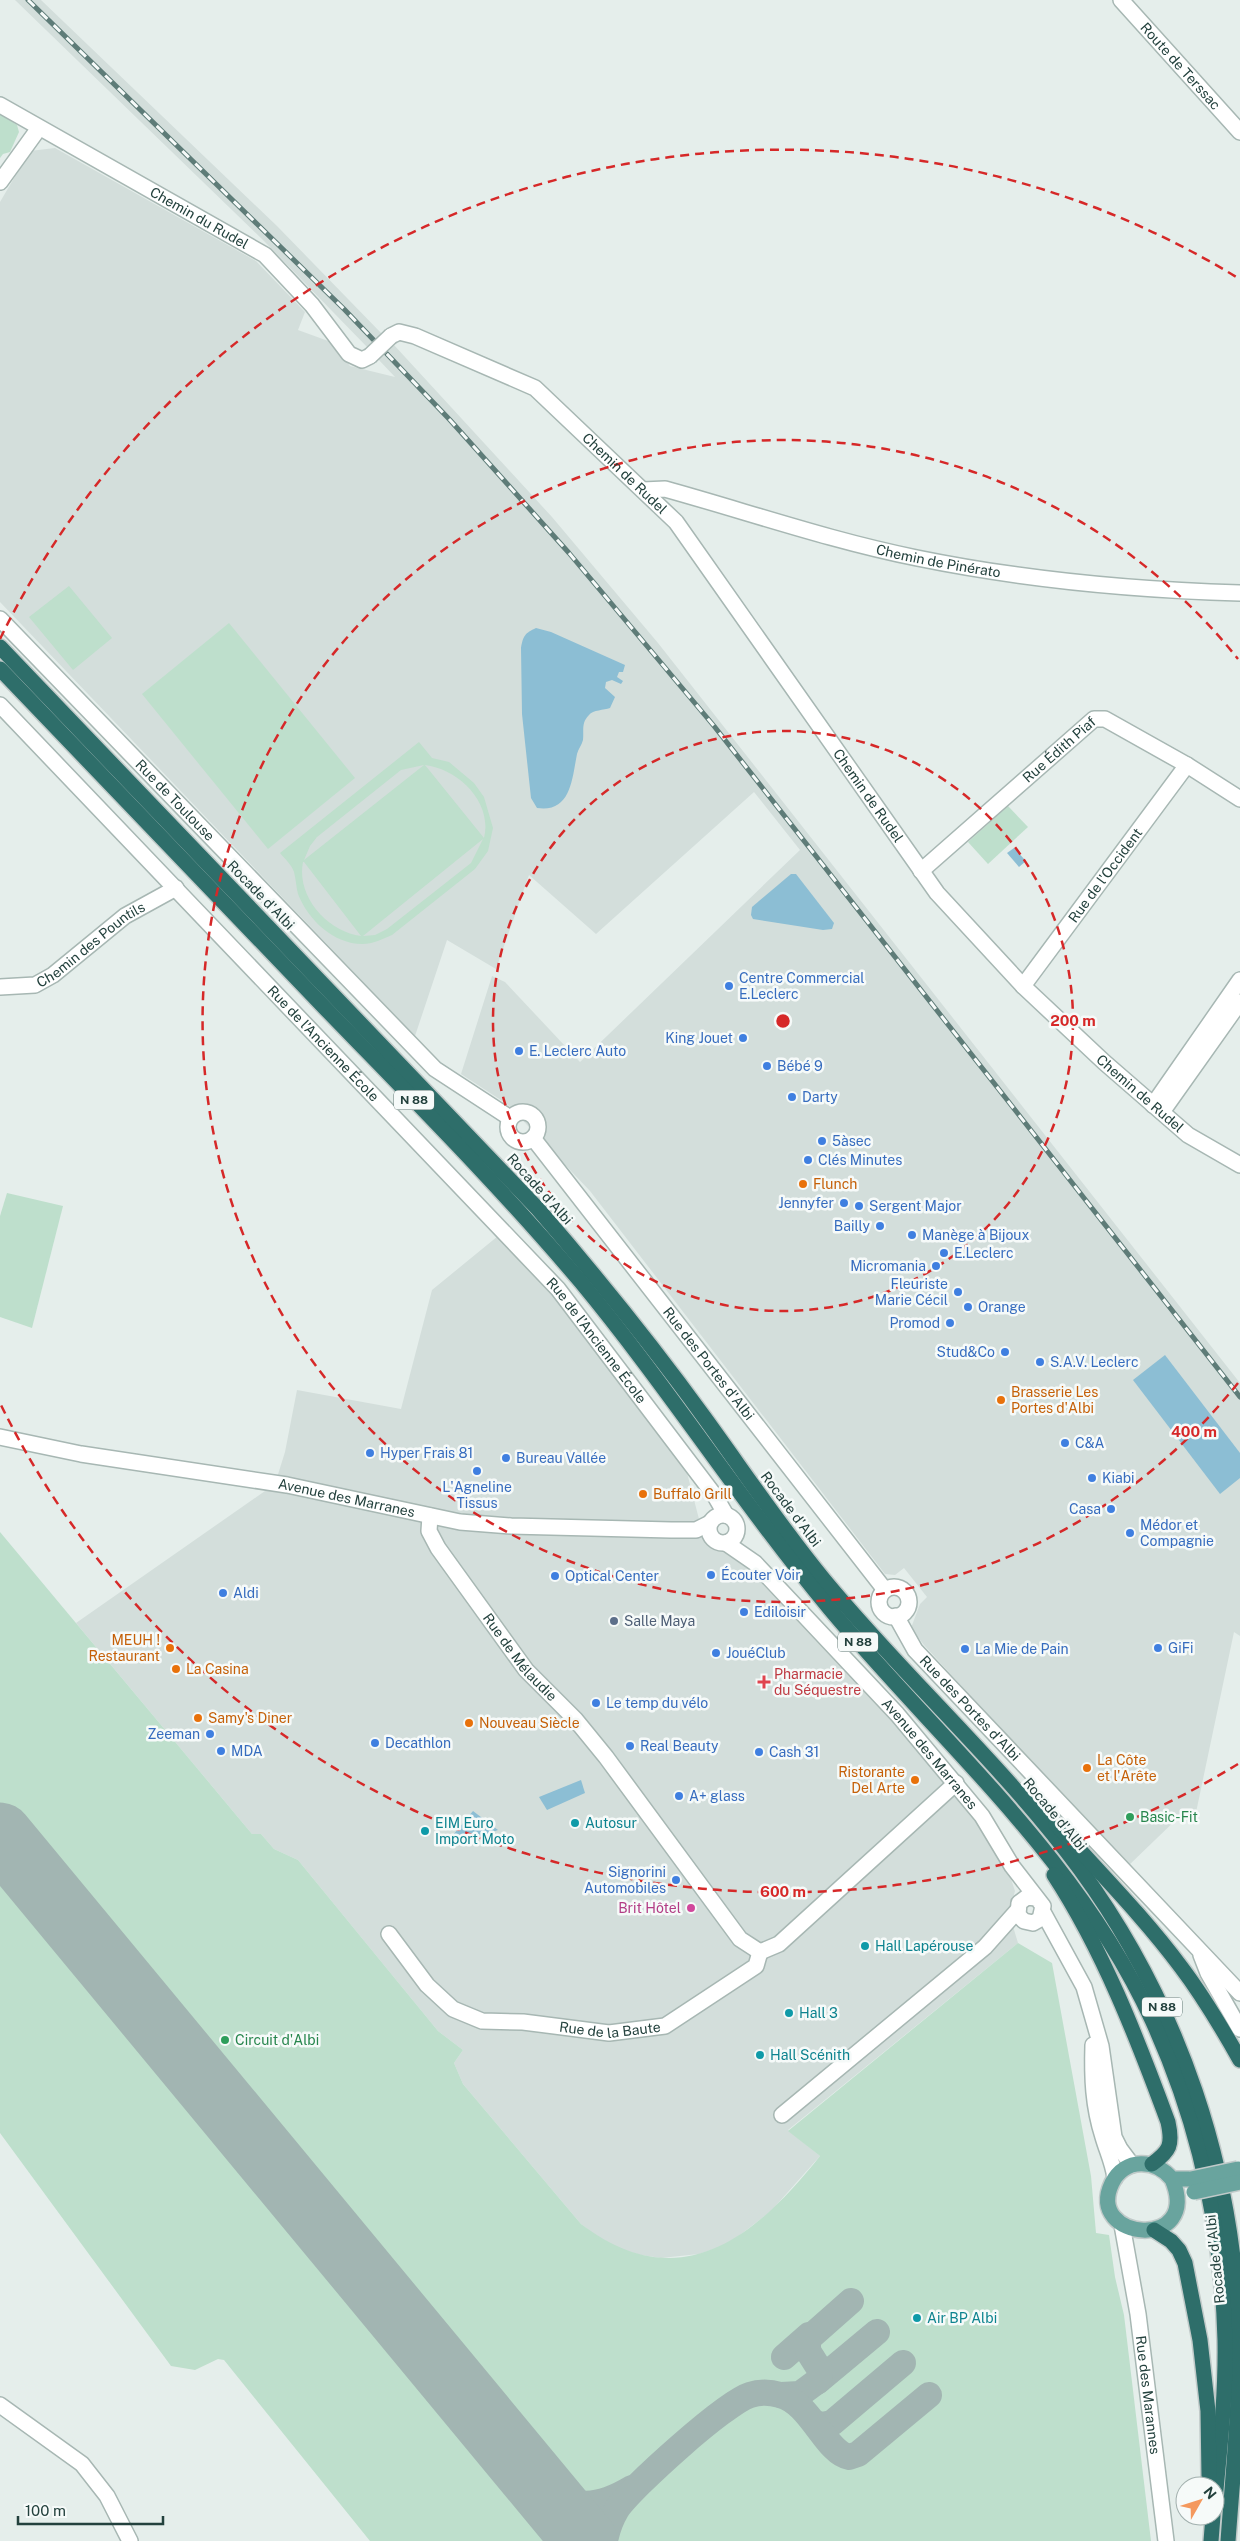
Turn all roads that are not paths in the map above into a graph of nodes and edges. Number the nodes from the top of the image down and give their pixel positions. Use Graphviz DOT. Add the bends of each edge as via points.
graph roads {
  1 [pos="1121,0"];
  2 [pos="0,105"];
  3 [pos="39,128"];
  4 [pos="1240,132"];
  5 [pos="0,182"];
  6 [pos="391,336"];
  7 [pos="643,490"];
  8 [pos="1240,593"];
  9 [pos="0,619"];
  10 [pos="0,647"];
  11 [pos="0,669"];
  12 [pos="0,705"];
  13 [pos="1187,765"];
  14 [pos="1240,800"];
  15 [pos="921,871"];
  16 [pos="176,888"];
  17 [pos="1240,980"];
  18 [pos="1023,986"];
  19 [pos="0,987"];
  20 [pos="1240,1002"];
  21 [pos="1158,1108"];
  22 [pos="510,1118"];
  23 [pos="533,1138"];
  24 [pos="1240,1165"];
  25 [pos="0,1437"];
  26 [pos="430,1516"];
  27 [pos="715,1524"];
  28 [pos="737,1528"];
  29 [pos="726,1543"];
  30 [pos="754,1562"];
  31 [pos="824,1580"];
  32 [pos="885,1590"];
  33 [pos="896,1616"];
  34 [pos="970,1764"];
  35 [pos="956,1782"];
  36 [pos="1012,1866"];
  37 [pos="1018,1907"];
  38 [pos="1035,1914"];
  39 [pos="389,1934"];
  40 [pos="984,1946"];
  41 [pos="1198,1947"];
  42 [pos="760,1952"];
  43 [pos="1218,1969"];
  44 [pos="1240,1993"];
  45 [pos="1240,2005"];
  46 [pos="1093,2018"];
  47 [pos="1240,2029"];
  48 [pos="1240,2060"];
  49 [pos="782,2115"];
  50 [pos="1152,2164"];
  51 [pos="1132,2165"];
  52 [pos="1239,2173"];
  53 [pos="1115,2178"];
  54 [pos="1172,2179"];
  55 [pos="1192,2186"];
  56 [pos="1178,2202"];
  57 [pos="1122,2225"];
  58 [pos="1147,2231"];
  59 [pos="1128,2250"];
  60 [pos="0,2405"];
  61 [pos="1209,2476"];
  62 [pos="1217,2476"];
  63 [pos="130,2541"];
  64 [pos="1166,2541"];
  65 [pos="1228,2541"];
  1 -- 4 [label="street, Route de Terssac"];
  2 -- 3 [label="street, Chemin du Rudel"];
  3 -- 5 [label="street"];
  3 -- 6 [label="street, Chemin du Rudel, bridge" via="265,256 312,305 349,354 362,360"];
  6 -- 7 [label="street, Chemin de Rudel" via="399,332 415,336 535,388"];
  7 -- 8 [label="street, Chemin de Pinérato" via="665,489 916,558 1086,582"];
  7 -- 15 [label="street, Chemin de Rudel" via="676,522"];
  9 -- 22 [label="street, Rue de Toulouse" via="435,1069"];
  10 -- 31 [label="highway, Rocade d'Albi / N 88" via="544,1216 642,1334"];
  11 -- 34 [label="highway, Rocade d'Albi / N 88" via="528,1222 632,1346 792,1563"];
  12 -- 16 [label="street, Rue de l’Ancienne École"];
  13 -- 14 [label="street, Rue Édith Piaf"];
  13 -- 15 [label="street, Rue Édith Piaf" via="1105,719 1094,719"];
  13 -- 18 [label="street, Rue de l'Occident"];
  15 -- 18 [label="street, Chemin de Rudel" via="937,894"];
  16 -- 19 [label="street, Chemin des Pountils" via="125,916 53,975 34,985"];
  16 -- 27 [label="street, Rue de l’Ancienne École" via="558,1289 715,1496"];
  17 -- 21 [label="street"];
  18 -- 21 [label="street, Chemin de Rudel"];
  20 -- 21 [label="street"];
  21 -- 24 [label="street, Chemin de Rudel" via="1188,1135"];
  22 -- 23 [label="street" via="508,1130 514,1138 523,1142"];
  22 -- 23 [label="street" via="521,1112 534,1116 538,1127"];
  23 -- 32 [label="street, Rue des Portes d'Albi"];
  25 -- 26 [label="street, Avenue des Marranes" via="81,1454 287,1485"];
  26 -- 27 [label="street, Avenue des Marranes" via="512,1526 696,1530"];
  26 -- 42 [label="street, Rue de Mélaudie" via="429,1531 438,1548 526,1670 600,1749 740,1939"];
  27 -- 28 [label="street, Avenue des Marranes" via="734,1520"];
  27 -- 29 [label="street, Avenue des Marranes" via="717,1543"];
  28 -- 29 [label="street" via="734,1538"];
  28 -- 30 [label="street, Avenue des Marranes"];
  29 -- 30 [label="street, Avenue des Marranes"];
  30 -- 35 [label="street, Avenue des Marranes"];
  31 -- 48 [label="highway" via="1142,1918 1182,1968"];
  31 -- 65 [label="highway, Rocade d'Albi / N 88" via="1014,1790 1079,1868 1139,1962 1180,2048 1213,2146 1233,2247 1239,2360"];
  32 -- 33 [label="street" via="880,1598 881,1607 887,1614"];
  32 -- 33 [label="street" via="898,1587 908,1596 907,1609"];
  33 -- 41 [label="street, Rue des Portes d'Albi" via="914,1650"];
  34 -- 50 [label="highway" via="1046,1862 1069,1898 1124,2011 1162,2105 1171,2137 1165,2154"];
  34 -- 62 [label="highway, Rocade d'Albi / N 88" via="1024,1824 1091,1909 1137,1988 1180,2085 1212,2208 1220,2269 1225,2341"];
  35 -- 36 [label="street, Avenue des Marranes" via="993,1832"];
  35 -- 42 [label="street" via="779,1944"];
  36 -- 37 [label="street, Avenue des Marranes"];
  36 -- 38 [label="street, Avenue des Marranes"];
  37 -- 38 [label="street" via="1020,1919"];
  37 -- 38 [label="street" via="1027,1897"];
  37 -- 40 [label="street"];
  38 -- 40 [label="street"];
  38 -- 46 [label="street, Avenue des Marranes" via="1044,1931 1071,1959"];
  39 -- 42 [label="street, Rue de la Baute" via="427,1985 453,2009 482,2021 523,2022 609,2033 664,2026 756,1966"];
  40 -- 49 [label="street"];
  41 -- 43 [label="street, Rue des Portes d'Albi"];
  41 -- 47 [label="street" via="1208,1973"];
  43 -- 44 [label="street, Rue des Portes d'Albi"];
  43 -- 45 [label="street, Rue des Portes d'Albi"];
  46 -- 51 [label="street, Avenue des Marranes" via="1101,2046 1114,2138"];
  46 -- 53 [label="street, Avenue des Marranes" via="1093,2093"];
  50 -- 51 [label="main road"];
  50 -- 54 [label="main road"];
  51 -- 53 [label="main road"];
  52 -- 55 [label="main road, bridge"];
  53 -- 57 [label="main road" via="1110,2187 1110,2202 1115,2217"];
  54 -- 55 [label="main road"];
  54 -- 56 [label="main road"];
  55 -- 56 [label="main road"];
  56 -- 58 [label="main road" via="1170,2219"];
  57 -- 58 [label="main road"];
  57 -- 59 [label="street, Rue des Marannes"];
  58 -- 59 [label="street"];
  58 -- 61 [label="highway" via="1172,2242 1185,2263 1200,2340 1208,2411"];
  59 -- 64 [label="street, Rue des Marannes"];
  60 -- 63 [label="street" via="82,2464 107,2496"];
}
